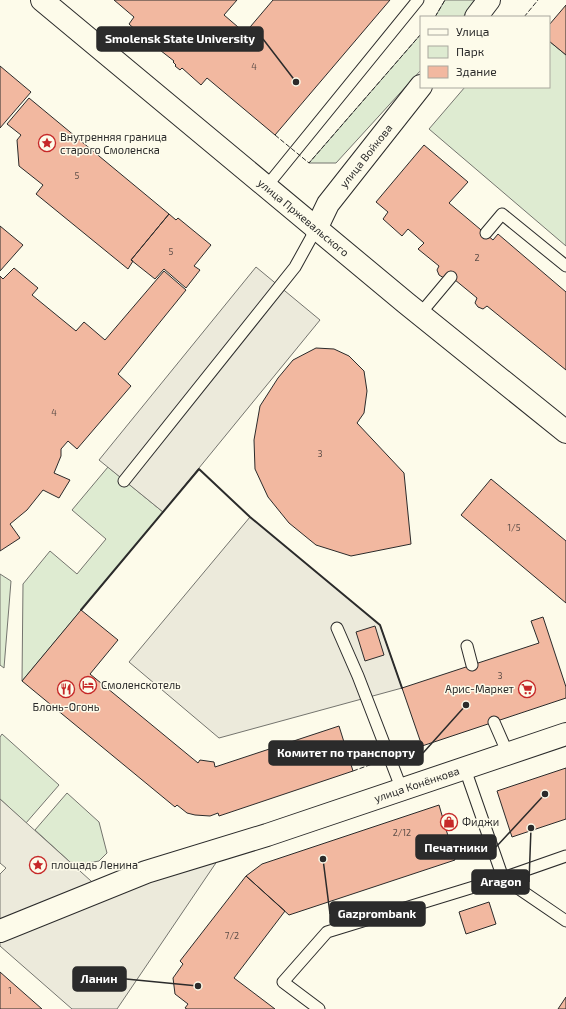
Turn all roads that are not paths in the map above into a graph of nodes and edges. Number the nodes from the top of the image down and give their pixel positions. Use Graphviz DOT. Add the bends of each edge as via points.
graph roads {
  1 [pos="42,0"];
  2 [pos="418,0"];
  3 [pos="489,0"];
  4 [pos="477,16"];
  5 [pos="420,87"];
  6 [pos="266,187"];
  7 [pos="316,229"];
  8 [pos="486,233"];
  9 [pos="566,266"];
  10 [pos="451,277"];
  11 [pos="420,314"];
  12 [pos="566,432"];
  13 [pos="124,480"];
  14 [pos="336,628"];
  15 [pos="467,646"];
  16 [pos="472,664"];
  17 [pos="494,722"];
  18 [pos="566,734"];
  19 [pos="508,754"];
  20 [pos="465,768"];
  21 [pos="402,790"];
  22 [pos="566,856"];
  23 [pos="503,878"];
  24 [pos="566,921"];
  25 [pos="0,931"];
  26 [pos="319,1009"];
  1 -- 6 [label="street, улица Пржевальского"];
  2 -- 6 [label="lane"];
  3 -- 4 [label="street"];
  5 -- 7 [label="street, улица Войкова" via="328,204"];
  6 -- 7 [label="street, улица Пржевальского"];
  7 -- 11 [label="street, улица Пржевальского"];
  7 -- 13 [label="lane" via="295,267"];
  8 -- 9 [label="lane" via="502,214"];
  10 -- 11 [label="lane"];
  11 -- 12 [label="street, улица Пржевальского"];
  14 -- 21 [label="lane" via="358,676"];
  15 -- 16 [label="lane"];
  17 -- 19 [label="lane"];
  18 -- 19 [label="street, улица Конёнкова"];
  19 -- 20 [label="street, улица Конёнкова"];
  20 -- 21 [label="street, улица Конёнкова"];
  20 -- 23 [label="lane"];
  21 -- 25 [label="street, улица Конёнкова" via="146,872"];
  22 -- 23 [label="lane"];
  23 -- 24 [label="lane"];
  23 -- 26 [label="lane" via="327,932 283,982"];
}
